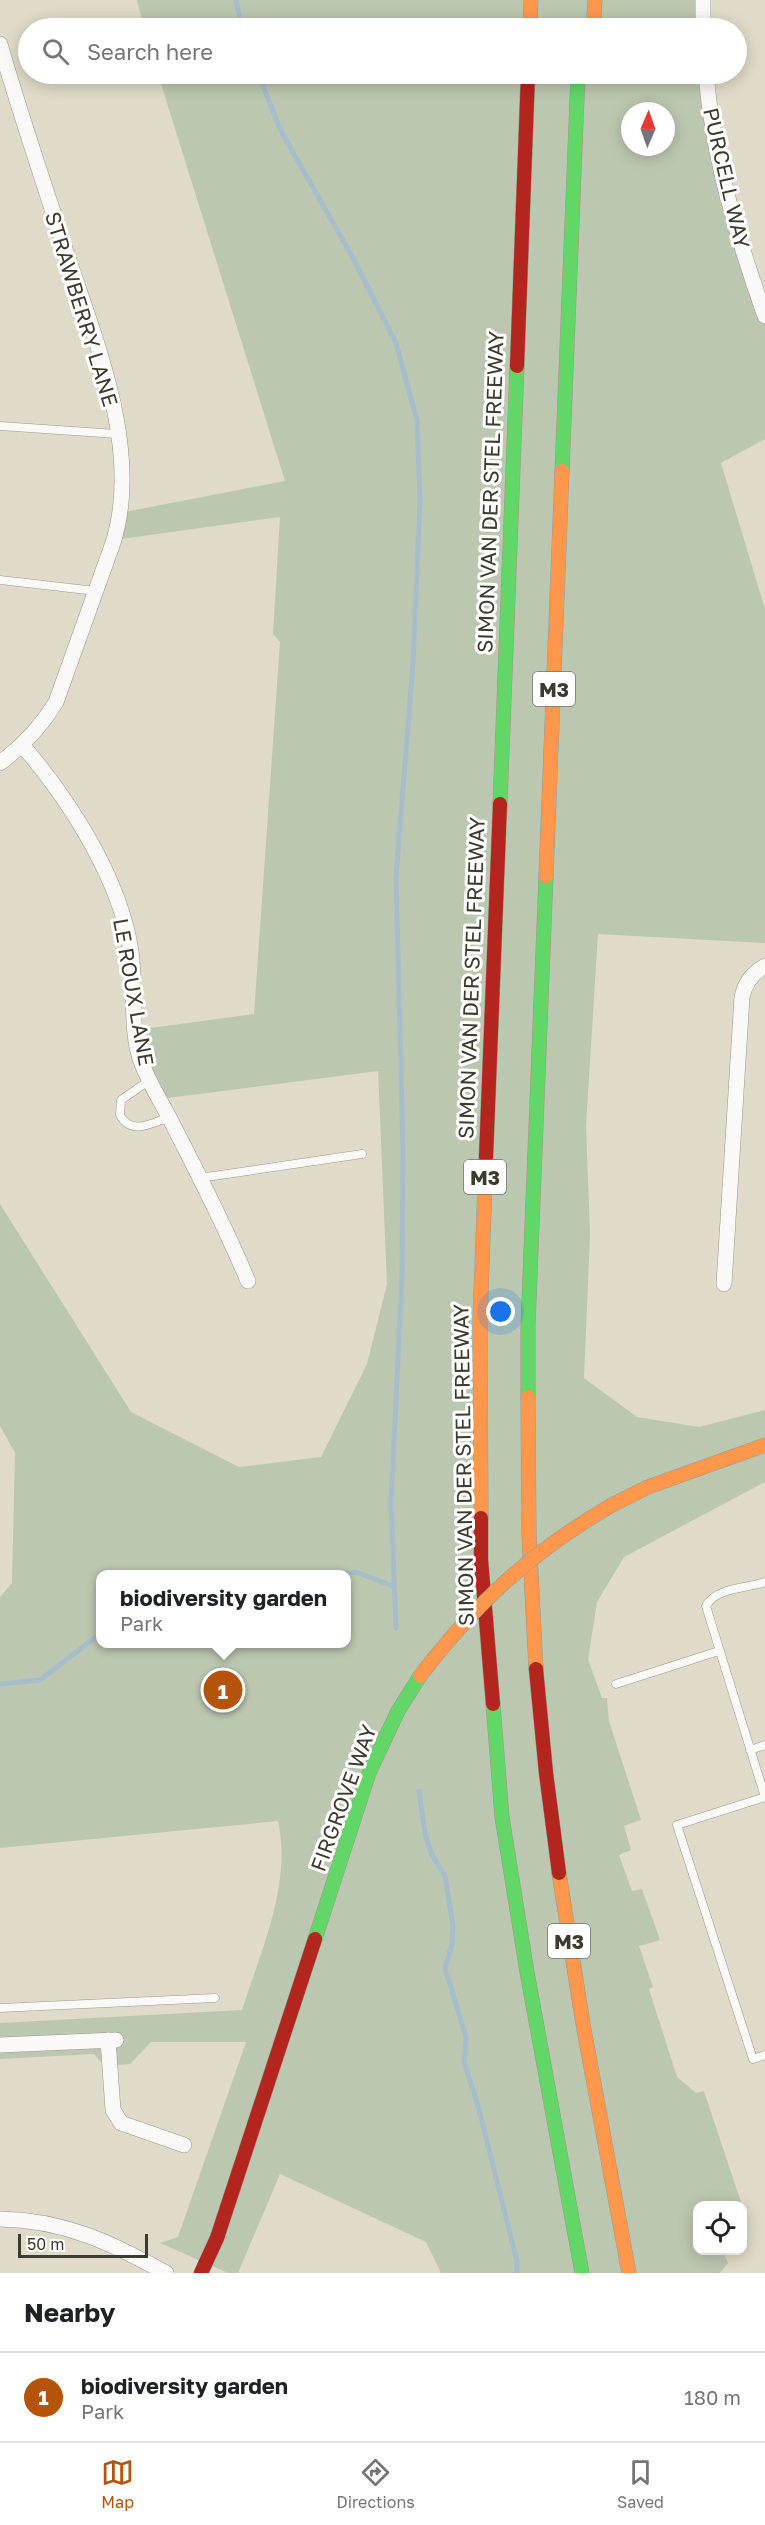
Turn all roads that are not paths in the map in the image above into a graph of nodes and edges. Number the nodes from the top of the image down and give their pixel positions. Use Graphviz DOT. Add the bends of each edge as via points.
graph roads {
  1 [pos="531,0"];
  2 [pos="595,0"];
  3 [pos="703,0"];
  4 [pos="580,9"];
  5 [pos="530,18"];
  6 [pos="580,18"];
  7 [pos="594,18"];
  8 [pos="703,18"];
  9 [pos="0,44"];
  10 [pos="528,84"];
  11 [pos="578,84"];
  12 [pos="587,84"];
  13 [pos="707,84"];
  14 [pos="7,92"];
  15 [pos="575,143"];
  16 [pos="765,316"];
  17 [pos="0,426"];
  18 [pos="117,434"];
  19 [pos="0,580"];
  20 [pos="96,591"];
  21 [pos="22,745"];
  22 [pos="0,763"];
  23 [pos="765,966"];
  24 [pos="150,1080"];
  25 [pos="169,1117"];
  26 [pos="362,1154"];
  27 [pos="200,1178"];
  28 [pos="248,1281"];
  29 [pos="724,1284"];
  30 [pos="765,1444"];
  31 [pos="765,1582"];
  32 [pos="719,1651"];
  33 [pos="616,1684"];
  34 [pos="765,1745"];
  35 [pos="750,1750"];
  36 [pos="765,1797"];
  37 [pos="215,1998"];
  38 [pos="0,2008"];
  39 [pos="0,2046"];
  40 [pos="765,2055"];
  41 [pos="184,2145"];
  42 [pos="0,2220"];
  43 [pos="166,2273"];
  44 [pos="201,2273"];
  45 [pos="582,2273"];
  46 [pos="629,2273"];
  1 -- 5 [label="main road"];
  2 -- 7 [label="main road"];
  3 -- 8 [label="street"];
  4 -- 6 [label="main road"];
  9 -- 14 [label="street, STRAWBERRY LANE"];
  10 -- 45 [label="main road, SIMON VAN DER STEL FREEWAY / M3" via="480,1320 481,1550 502,1817"];
  11 -- 15 [label="main road, M3"];
  12 -- 15 [label="main road"];
  13 -- 16 [label="street, PURCELL WAY" via="724,186"];
  14 -- 18 [label="street, STRAWBERRY LANE" via="108,382"];
  15 -- 46 [label="main road, M3" via="528,1326 530,1536 543,1738 562,1896"];
  17 -- 18 [label="lane"];
  18 -- 20 [label="street, STRAWBERRY LANE" via="122,494 119,523"];
  19 -- 20 [label="lane"];
  20 -- 21 [label="street, STRAWBERRY LANE" via="56,702 43,725"];
  21 -- 22 [label="street, STRAWBERRY LANE"];
  21 -- 24 [label="street, LE ROUX LANE" via="69,806 121,909 131,951 136,1030 142,1063"];
  23 -- 29 [label="street" via="751,976 742,997"];
  24 -- 25 [label="street, LE ROUX LANE"];
  24 -- 25 [label="lane" via="121,1100 122,1120 139,1127"];
  25 -- 27 [label="street, LE ROUX LANE"];
  26 -- 27 [label="lane"];
  27 -- 28 [label="street, LE ROUX LANE"];
  30 -- 44 [label="main road, FIRGROVE WAY, bridge" via="648,1487 573,1526 492,1590 420,1676 369,1773 217,2238"];
  31 -- 32 [label="lane" via="711,1598 706,1606 707,1615"];
  32 -- 33 [label="lane"];
  32 -- 35 [label="lane"];
  34 -- 35 [label="lane"];
  35 -- 36 [label="lane"];
  36 -- 40 [label="lane" via="677,1825 753,2059"];
  37 -- 38 [label="lane"];
  39 -- 41 [label="street" via="112,2040 116,2117 121,2123"];
  42 -- 43 [label="street" via="80,2231 118,2246"];
}
